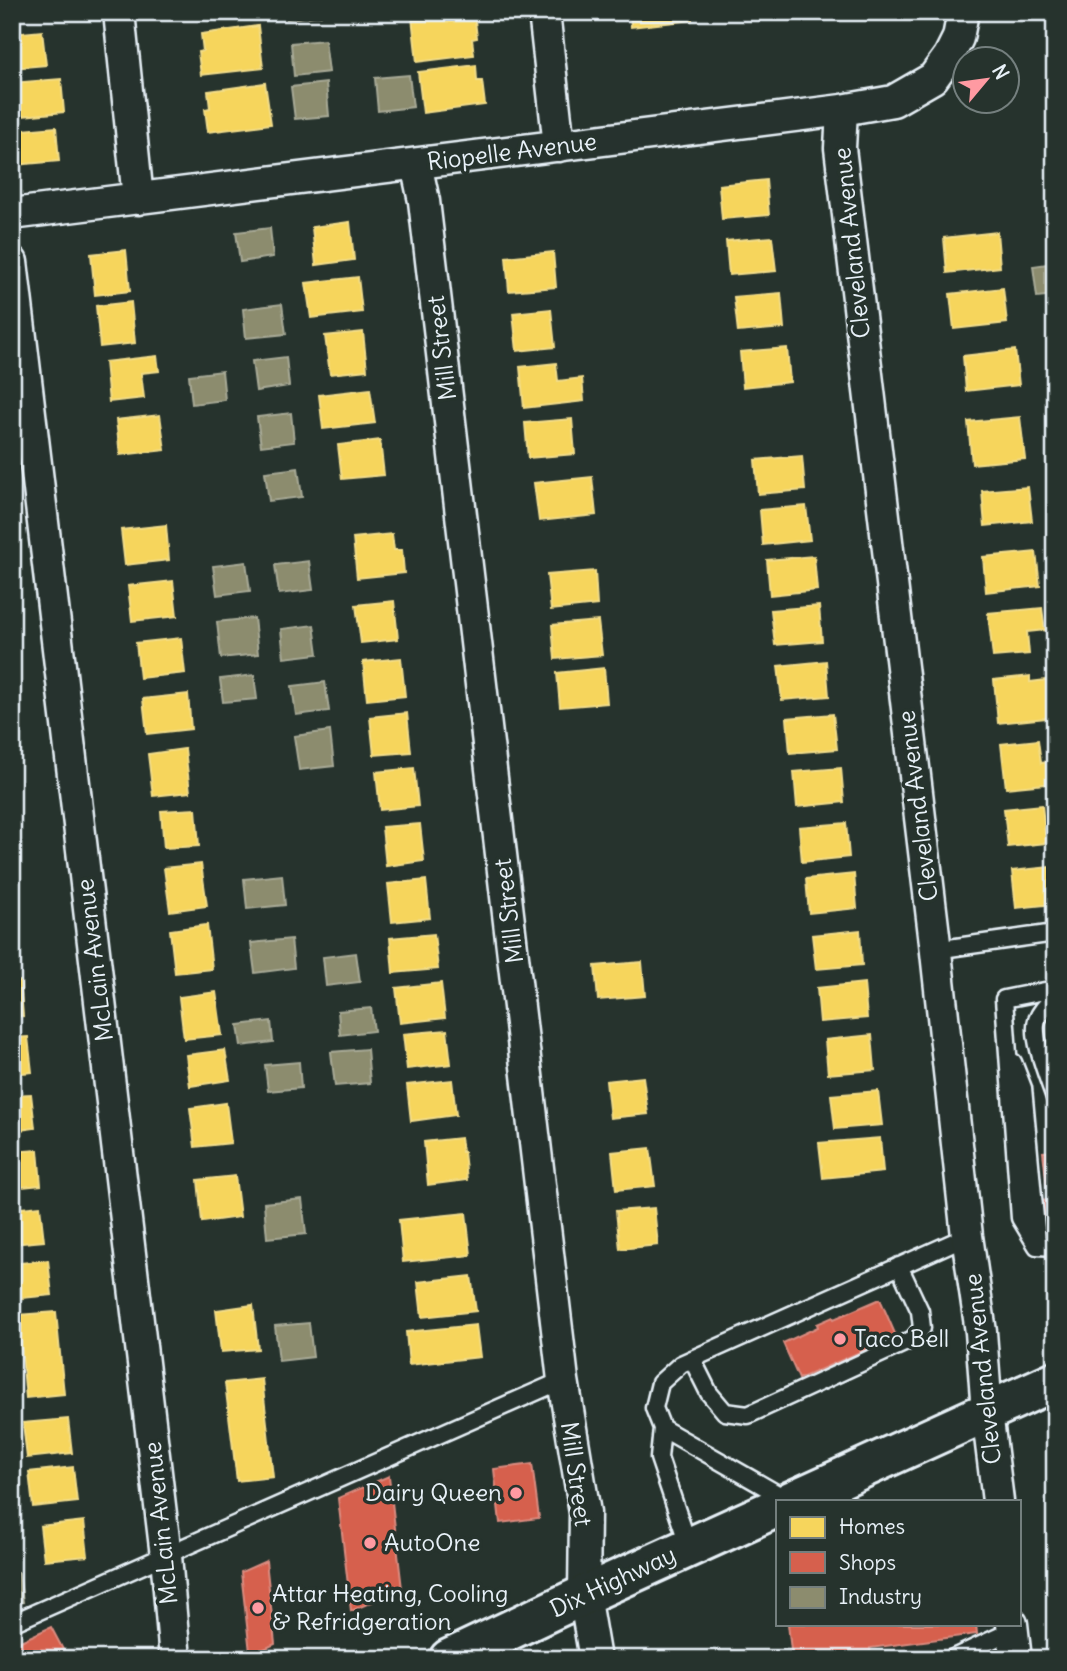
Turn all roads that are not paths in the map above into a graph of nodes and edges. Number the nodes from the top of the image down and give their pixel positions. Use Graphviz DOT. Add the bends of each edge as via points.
graph roads {
  1 [pos="119,12"];
  2 [pos="544,12"];
  3 [pos="963,12"];
  4 [pos="842,110"];
  5 [pos="559,146"];
  6 [pos="416,164"];
  7 [pos="138,199"];
  8 [pos="12,214"];
  9 [pos="12,262"];
  10 [pos="1055,933"];
  11 [pos="936,950"];
  12 [pos="1055,989"];
  13 [pos="1055,997"];
  14 [pos="1055,1098"];
  15 [pos="967,1236"];
  16 [pos="1055,1247"];
  17 [pos="899,1266"];
  18 [pos="692,1359"];
  19 [pos="563,1380"];
  20 [pos="1055,1381"];
  21 [pos="987,1412"];
  22 [pos="662,1428"];
  23 [pos="788,1500"];
  24 [pos="792,1500"];
  25 [pos="998,1500"];
  26 [pos="776,1508"];
  27 [pos="689,1548"];
  28 [pos="166,1556"];
  29 [pos="583,1595"];
  30 [pos="12,1623"];
  31 [pos="1014,1638"];
  32 [pos="175,1659"];
  33 [pos="449,1659"];
  34 [pos="595,1659"];
  35 [pos="951,1659"];
  1 -- 7 [label="street"];
  2 -- 5 [label="street"];
  3 -- 4 [label="street, Riopelle Avenue" via="958,38 933,78 893,101"];
  4 -- 5 [label="street, Riopelle Avenue"];
  4 -- 11 [label="street, Cleveland Avenue" via="840,148"];
  5 -- 6 [label="street, Riopelle Avenue"];
  6 -- 7 [label="street, Riopelle Avenue"];
  6 -- 19 [label="street, Mill Street" via="424,201"];
  7 -- 8 [label="street, Riopelle Avenue"];
  9 -- 28 [label="street, McLain Avenue"];
  10 -- 11 [label="lane"];
  11 -- 15 [label="street, Cleveland Avenue"];
  12 -- 16 [label="lane" via="1004,999 1020,1218 1037,1245"];
  13 -- 14 [label="lane" via="1037,1021 1035,1036"];
  15 -- 17 [label="lane"];
  15 -- 21 [label="street, Cleveland Avenue"];
  17 -- 18 [label="lane"];
  17 -- 18 [label="lane" via="920,1311 922,1328 913,1339 748,1415 725,1412 709,1393"];
  18 -- 22 [label="lane" via="660,1383 654,1408"];
  19 -- 28 [label="lane"];
  19 -- 29 [label="street, Mill Street" via="585,1513"];
  20 -- 21 [label="main road"];
  21 -- 24 [label="main road"];
  21 -- 25 [label="street, Cleveland Avenue"];
  22 -- 23 [label="lane"];
  22 -- 27 [label="lane" via="659,1458"];
  26 -- 27 [label="main road, Dix Highway"];
  27 -- 29 [label="main road, Dix Highway"];
  28 -- 30 [label="lane"];
  28 -- 32 [label="street, McLain Avenue"];
  29 -- 33 [label="main road, Dix Highway"];
  29 -- 34 [label="street, Mill Street"];
  31 -- 35 [label="lane"];
}
